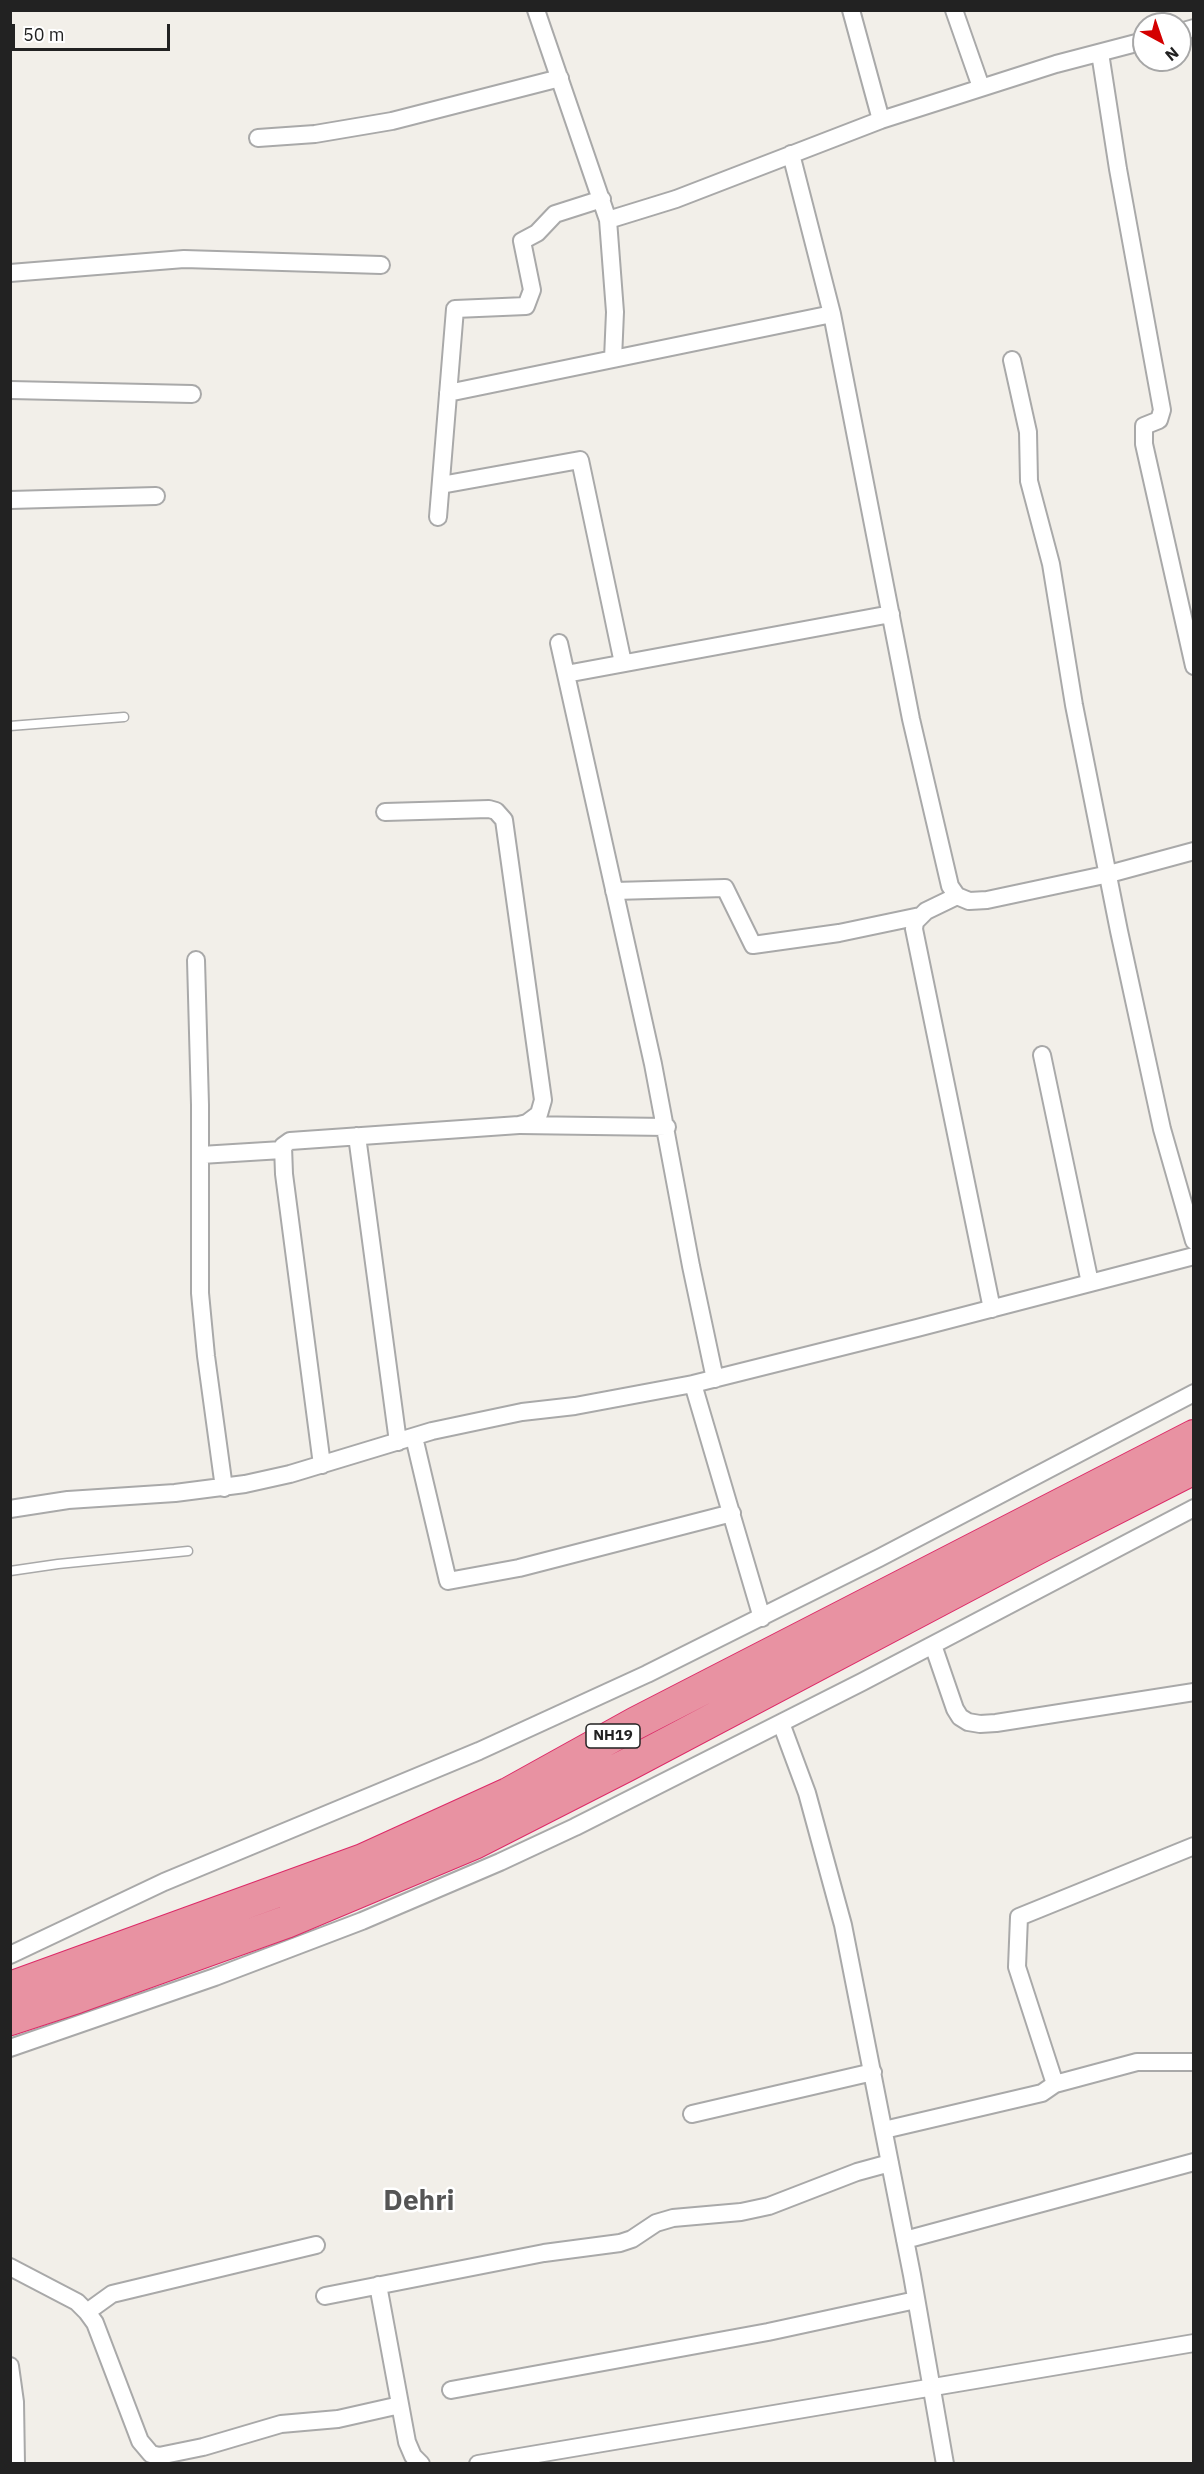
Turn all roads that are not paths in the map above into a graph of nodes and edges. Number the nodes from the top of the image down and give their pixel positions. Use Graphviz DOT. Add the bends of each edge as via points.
graph roads {
  1 [pos="537,10"];
  2 [pos="851,10"];
  3 [pos="954,10"];
  4 [pos="1132,44"];
  5 [pos="1100,53"];
  6 [pos="560,78"];
  7 [pos="981,87"];
  8 [pos="881,120"];
  9 [pos="258,138"];
  10 [pos="791,154"];
  11 [pos="602,199"];
  12 [pos="608,220"];
  13 [pos="381,265"];
  14 [pos="10,273"];
  15 [pos="832,314"];
  16 [pos="613,359"];
  17 [pos="1012,360"];
  18 [pos="10,390"];
  19 [pos="448,393"];
  20 [pos="192,394"];
  21 [pos="441,485"];
  22 [pos="156,496"];
  23 [pos="10,500"];
  24 [pos="438,517"];
  25 [pos="891,614"];
  26 [pos="560,643"];
  27 [pos="623,663"];
  28 [pos="1194,666"];
  29 [pos="566,674"];
  30 [pos="124,717"];
  31 [pos="10,726"];
  32 [pos="385,812"];
  33 [pos="1194,851"];
  34 [pos="1108,874"];
  35 [pos="614,891"];
  36 [pos="957,896"];
  37 [pos="920,916"];
  38 [pos="196,960"];
  39 [pos="1042,1055"];
  40 [pos="519,1125"];
  41 [pos="667,1127"];
  42 [pos="357,1136"];
  43 [pos="282,1150"];
  44 [pos="201,1155"];
  45 [pos="1194,1241"];
  46 [pos="1194,1256"];
  47 [pos="1090,1283"];
  48 [pos="992,1309"];
  49 [pos="715,1378"];
  50 [pos="693,1384"];
  51 [pos="1194,1393"];
  52 [pos="1194,1436"];
  53 [pos="406,1440"];
  54 [pos="322,1465"];
  55 [pos="1194,1468"];
  56 [pos="224,1488"];
  57 [pos="1194,1508"];
  58 [pos="10,1509"];
  59 [pos="732,1513"];
  60 [pos="188,1551"];
  61 [pos="10,1571"];
  62 [pos="762,1618"];
  63 [pos="933,1645"];
  64 [pos="1194,1692"];
  65 [pos="781,1723"];
  66 [pos="1194,1846"];
  67 [pos="10,1954"];
  68 [pos="10,1988"];
  69 [pos="10,2019"];
  70 [pos="10,2049"];
  71 [pos="1194,2062"];
  72 [pos="873,2072"];
  73 [pos="1055,2084"];
  74 [pos="692,2114"];
  75 [pos="884,2130"];
  76 [pos="1194,2162"];
  77 [pos="890,2163"];
  78 [pos="905,2240"];
  79 [pos="316,2245"];
  80 [pos="10,2267"];
  81 [pos="378,2285"];
  82 [pos="325,2296"];
  83 [pos="916,2300"];
  84 [pos="87,2312"];
  85 [pos="1194,2343"];
  86 [pos="10,2366"];
  87 [pos="931,2387"];
  88 [pos="451,2390"];
  89 [pos="400,2405"];
  90 [pos="16,2463"];
  91 [pos="421,2463"];
  92 [pos="478,2463"];
  93 [pos="945,2463"];
  1 -- 6 [label="street"];
  2 -- 8 [label="street"];
  3 -- 7 [label="street"];
  4 -- 5 [label="street"];
  5 -- 7 [label="street"];
  5 -- 28 [label="street" via="1162,410 1159,420 1144,426 1144,444"];
  6 -- 9 [label="street" via="392,121 315,134"];
  6 -- 11 [label="street"];
  7 -- 8 [label="street"];
  8 -- 10 [label="street"];
  10 -- 12 [label="street" via="676,199"];
  10 -- 15 [label="street"];
  11 -- 12 [label="street"];
  11 -- 19 [label="street" via="555,214 537,233 522,241 532,290 526,306 455,309"];
  12 -- 16 [label="street" via="615,312"];
  13 -- 14 [label="street" via="184,259"];
  15 -- 16 [label="street"];
  15 -- 25 [label="street"];
  16 -- 19 [label="street"];
  17 -- 34 [label="street" via="1028,432 1029,481 1051,564"];
  18 -- 20 [label="street"];
  19 -- 21 [label="street"];
  21 -- 24 [label="street"];
  21 -- 27 [label="street" via="580,460"];
  22 -- 23 [label="street"];
  25 -- 27 [label="street"];
  25 -- 36 [label="street" via="944,870"];
  26 -- 29 [label="street"];
  27 -- 29 [label="street"];
  29 -- 35 [label="street"];
  30 -- 31 [label="lane"];
  32 -- 40 [label="street" via="489,809 504,820 543,1087 539,1114"];
  33 -- 34 [label="street"];
  34 -- 36 [label="street" via="987,900 969,901"];
  34 -- 45 [label="street" via="1147,1065"];
  35 -- 37 [label="street" via="725,888 753,945"];
  35 -- 41 [label="street"];
  36 -- 37 [label="street"];
  37 -- 48 [label="street" via="914,929"];
  38 -- 44 [label="street"];
  39 -- 47 [label="street"];
  40 -- 41 [label="street"];
  40 -- 42 [label="street"];
  41 -- 49 [label="street"];
  42 -- 43 [label="street" via="290,1141"];
  42 -- 53 [label="street"];
  43 -- 44 [label="street"];
  43 -- 54 [label="street"];
  44 -- 56 [label="street" via="200,1293"];
  46 -- 47 [label="street"];
  47 -- 48 [label="street"];
  48 -- 49 [label="street"];
  49 -- 50 [label="street"];
  50 -- 53 [label="street" via="522,1412"];
  50 -- 59 [label="street"];
  51 -- 62 [label="street"];
  52 -- 68 [label="highway, NH19" via="636,1723 508,1794 363,1860"];
  53 -- 54 [label="street"];
  53 -- 59 [label="street" via="448,1581 519,1568"];
  54 -- 56 [label="street"];
  55 -- 69 [label="highway, NH19" via="474,1843 286,1922"];
  56 -- 58 [label="street" via="68,1500"];
  57 -- 63 [label="street"];
  59 -- 62 [label="street"];
  60 -- 61 [label="lane"];
  62 -- 67 [label="street" via="550,1719 164,1882"];
  63 -- 64 [label="street" via="960,1717 968,1722 980,1724"];
  63 -- 65 [label="street"];
  65 -- 70 [label="street" via="575,1827 434,1891 216,1977"];
  65 -- 72 [label="street" via="826,1854"];
  66 -- 73 [label="street" via="1019,1917 1017,1967"];
  71 -- 73 [label="street" via="1137,2062"];
  72 -- 74 [label="street"];
  72 -- 75 [label="street"];
  73 -- 75 [label="street" via="1042,2093"];
  75 -- 77 [label="street"];
  76 -- 78 [label="street"];
  77 -- 78 [label="street"];
  77 -- 81 [label="street" via="769,2206 673,2217 620,2243 544,2253"];
  78 -- 83 [label="street"];
  79 -- 84 [label="street" via="112,2294"];
  80 -- 84 [label="street" via="77,2302"];
  81 -- 82 [label="street"];
  81 -- 89 [label="street"];
  83 -- 87 [label="street"];
  83 -- 88 [label="street" via="768,2332"];
  84 -- 89 [label="street" via="95,2323 140,2441 151,2454 159,2456 203,2447 281,2424 352,2416"];
  85 -- 87 [label="street"];
  86 -- 90 [label="street"];
  87 -- 92 [label="street"];
  87 -- 93 [label="street"];
  89 -- 91 [label="street" via="407,2442"];
}
